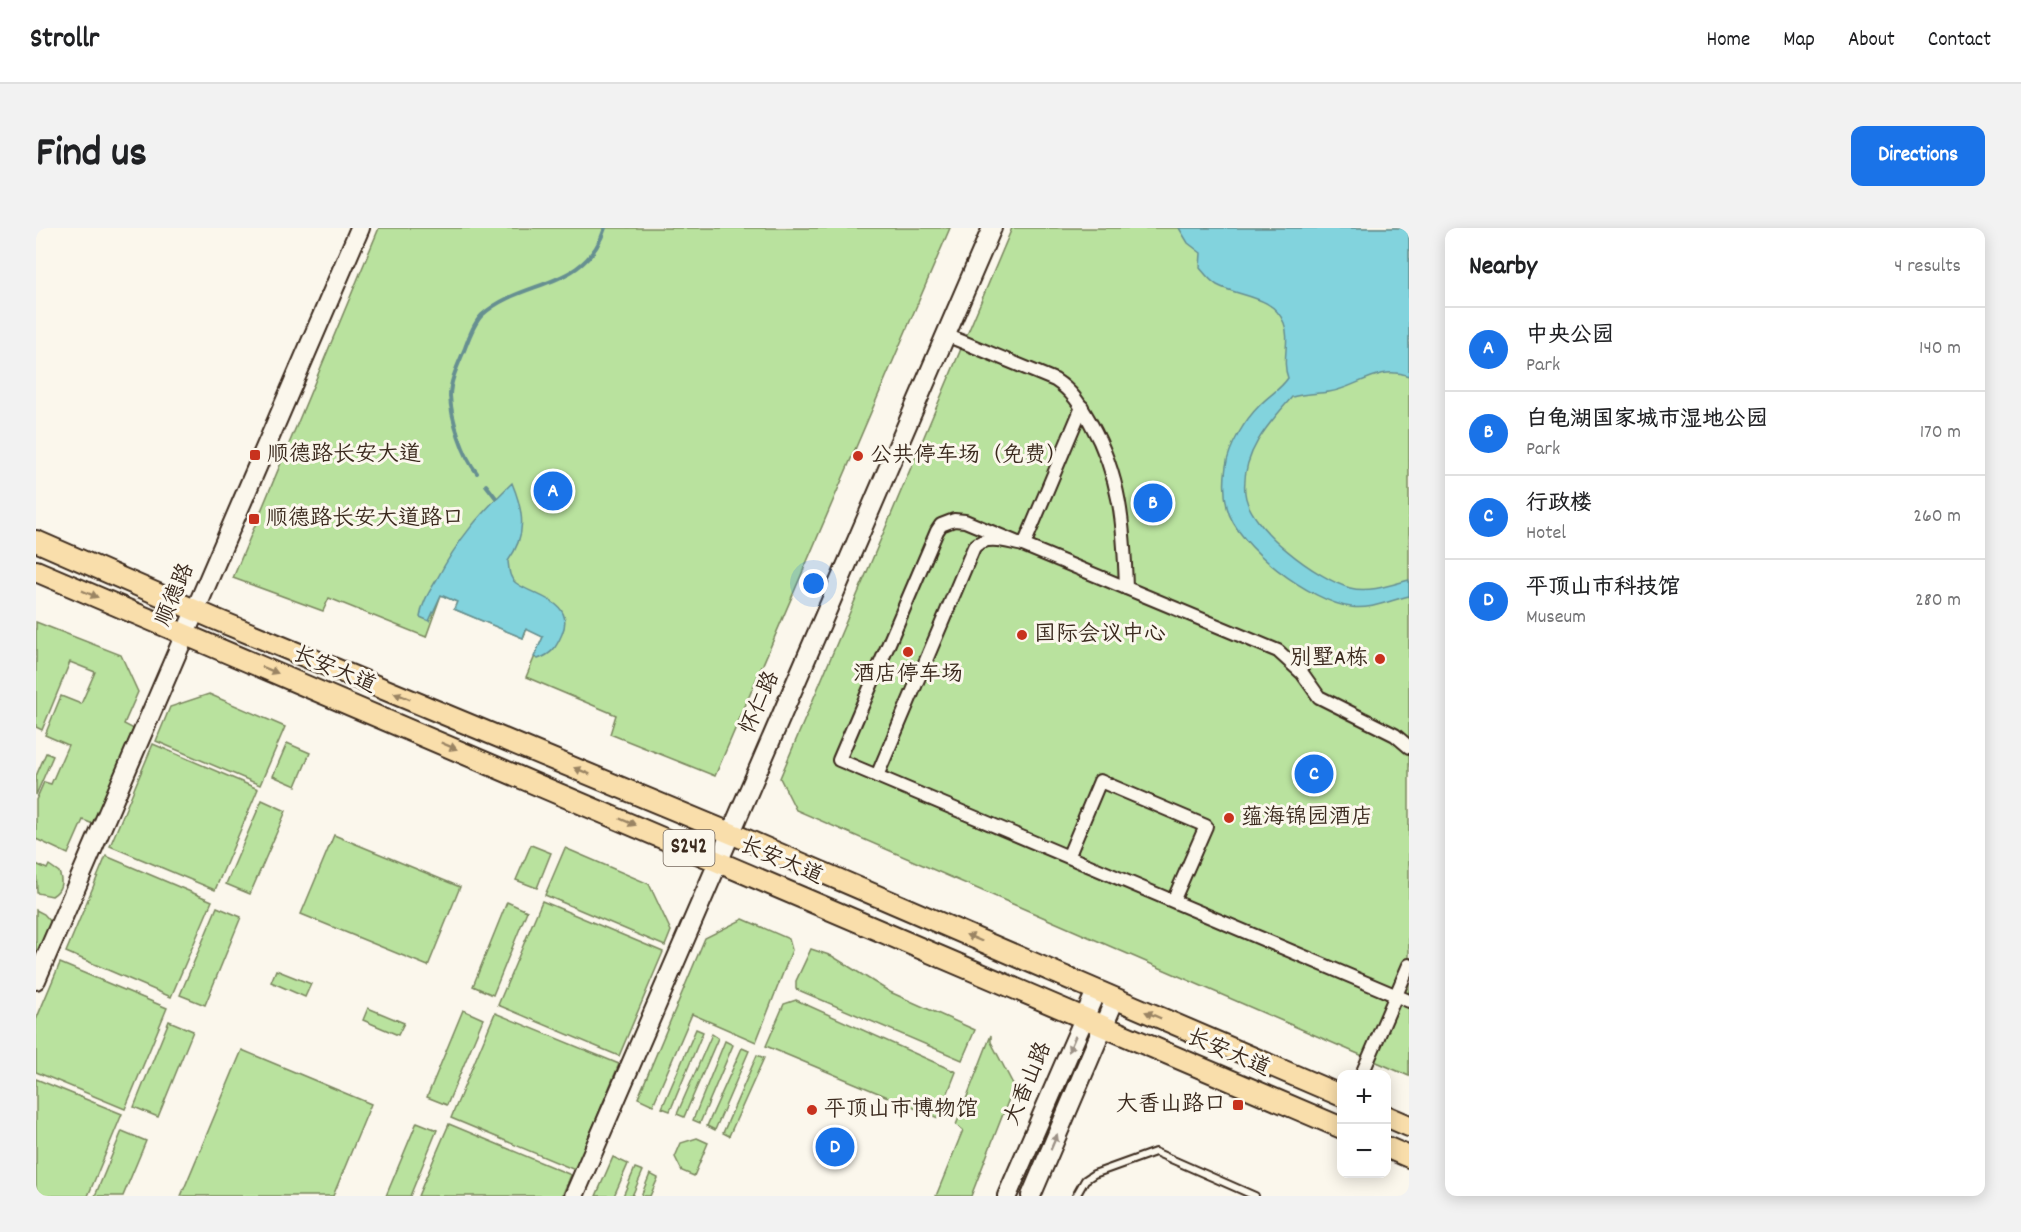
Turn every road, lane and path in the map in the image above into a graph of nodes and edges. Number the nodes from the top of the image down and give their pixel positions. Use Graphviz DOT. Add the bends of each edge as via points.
graph roads {
  1 [pos="360,228"];
  2 [pos="992,228"];
  3 [pos="946,335"];
  4 [pos="1082,407"];
  5 [pos="36,541"];
  6 [pos="1024,545"];
  7 [pos="36,571"];
  8 [pos="1126,588"];
  9 [pos="195,610"];
  10 [pos="185,634"];
  11 [pos="1409,747"];
  12 [pos="877,776"];
  13 [pos="730,833"];
  14 [pos="1069,855"];
  15 [pos="718,861"];
  16 [pos="1174,899"];
  17 [pos="1409,965"];
  18 [pos="36,980"];
  19 [pos="1096,991"];
  20 [pos="1395,996"];
  21 [pos="1115,999"];
  22 [pos="1409,1001"];
  23 [pos="1084,1018"];
  24 [pos="1103,1026"];
  25 [pos="1364,1070"];
  26 [pos="1337,1094"];
  27 [pos="1391,1118"];
  28 [pos="1337,1126"];
  29 [pos="1409,1126"];
  30 [pos="1391,1149"];
  31 [pos="1409,1157"];
  32 [pos="574,1196"];
  33 [pos="1007,1196"];
  34 [pos="1031,1196"];
  35 [pos="1076,1196"];
  36 [pos="1255,1196"];
  1 -- 9 [label="street, 顺德路"];
  2 -- 3 [label="street, 怀仁路"];
  3 -- 4 [label="street" via="1055,380 1070,389"];
  3 -- 13 [label="street, 怀仁路"];
  4 -- 6 [label="street"];
  4 -- 8 [label="street" via="1101,441 1121,505"];
  5 -- 9 [label="main road, 长安大道 / S242"];
  6 -- 8 [label="street"];
  6 -- 12 [label="street" via="984,540 974,547"];
  6 -- 12 [label="street" via="965,521 941,525 839,760"];
  7 -- 10 [label="main road, 长安大道 / S242, one-way"];
  8 -- 11 [label="street" via="1278,651 1302,673 1319,697 1395,735"];
  9 -- 10 [label="street, 顺德路"];
  13 -- 9 [label="main road, 长安大道 / S242, one-way"];
  10 -- 15 [label="main road, 长安大道 / S242, one-way"];
  10 -- 18 [label="street, 顺德路"];
  12 -- 14 [label="street"];
  13 -- 15 [label="street, 怀仁路"];
  19 -- 13 [label="main road, 长安大道 / S242, one-way"];
  14 -- 16 [label="street"];
  14 -- 16 [label="street" via="1100,781 1143,799 1206,826"];
  15 -- 23 [label="main road, 长安大道 / S242"];
  15 -- 32 [label="street, 怀仁路"];
  16 -- 20 [label="street"];
  17 -- 20 [label="street"];
  19 -- 21 [label="main road, 长安大道 / S242"];
  19 -- 23 [label="street, 大香山路"];
  20 -- 22 [label="street"];
  20 -- 25 [label="street"];
  21 -- 24 [label="street, 大香山路"];
  26 -- 21 [label="main road, 长安大道 / S242, one-way"];
  23 -- 24 [label="main road, 长安大道 / S242"];
  23 -- 33 [label="street, 大香山路, one-way"];
  24 -- 28 [label="main road, 长安大道 / S242"];
  34 -- 24 [label="street, 大香山路, one-way"];
  27 -- 29 [label="main road"];
  30 -- 31 [label="main road"];
  35 -- 36 [label="lane" via="1085,1180 1094,1174 1155,1152"];
}
